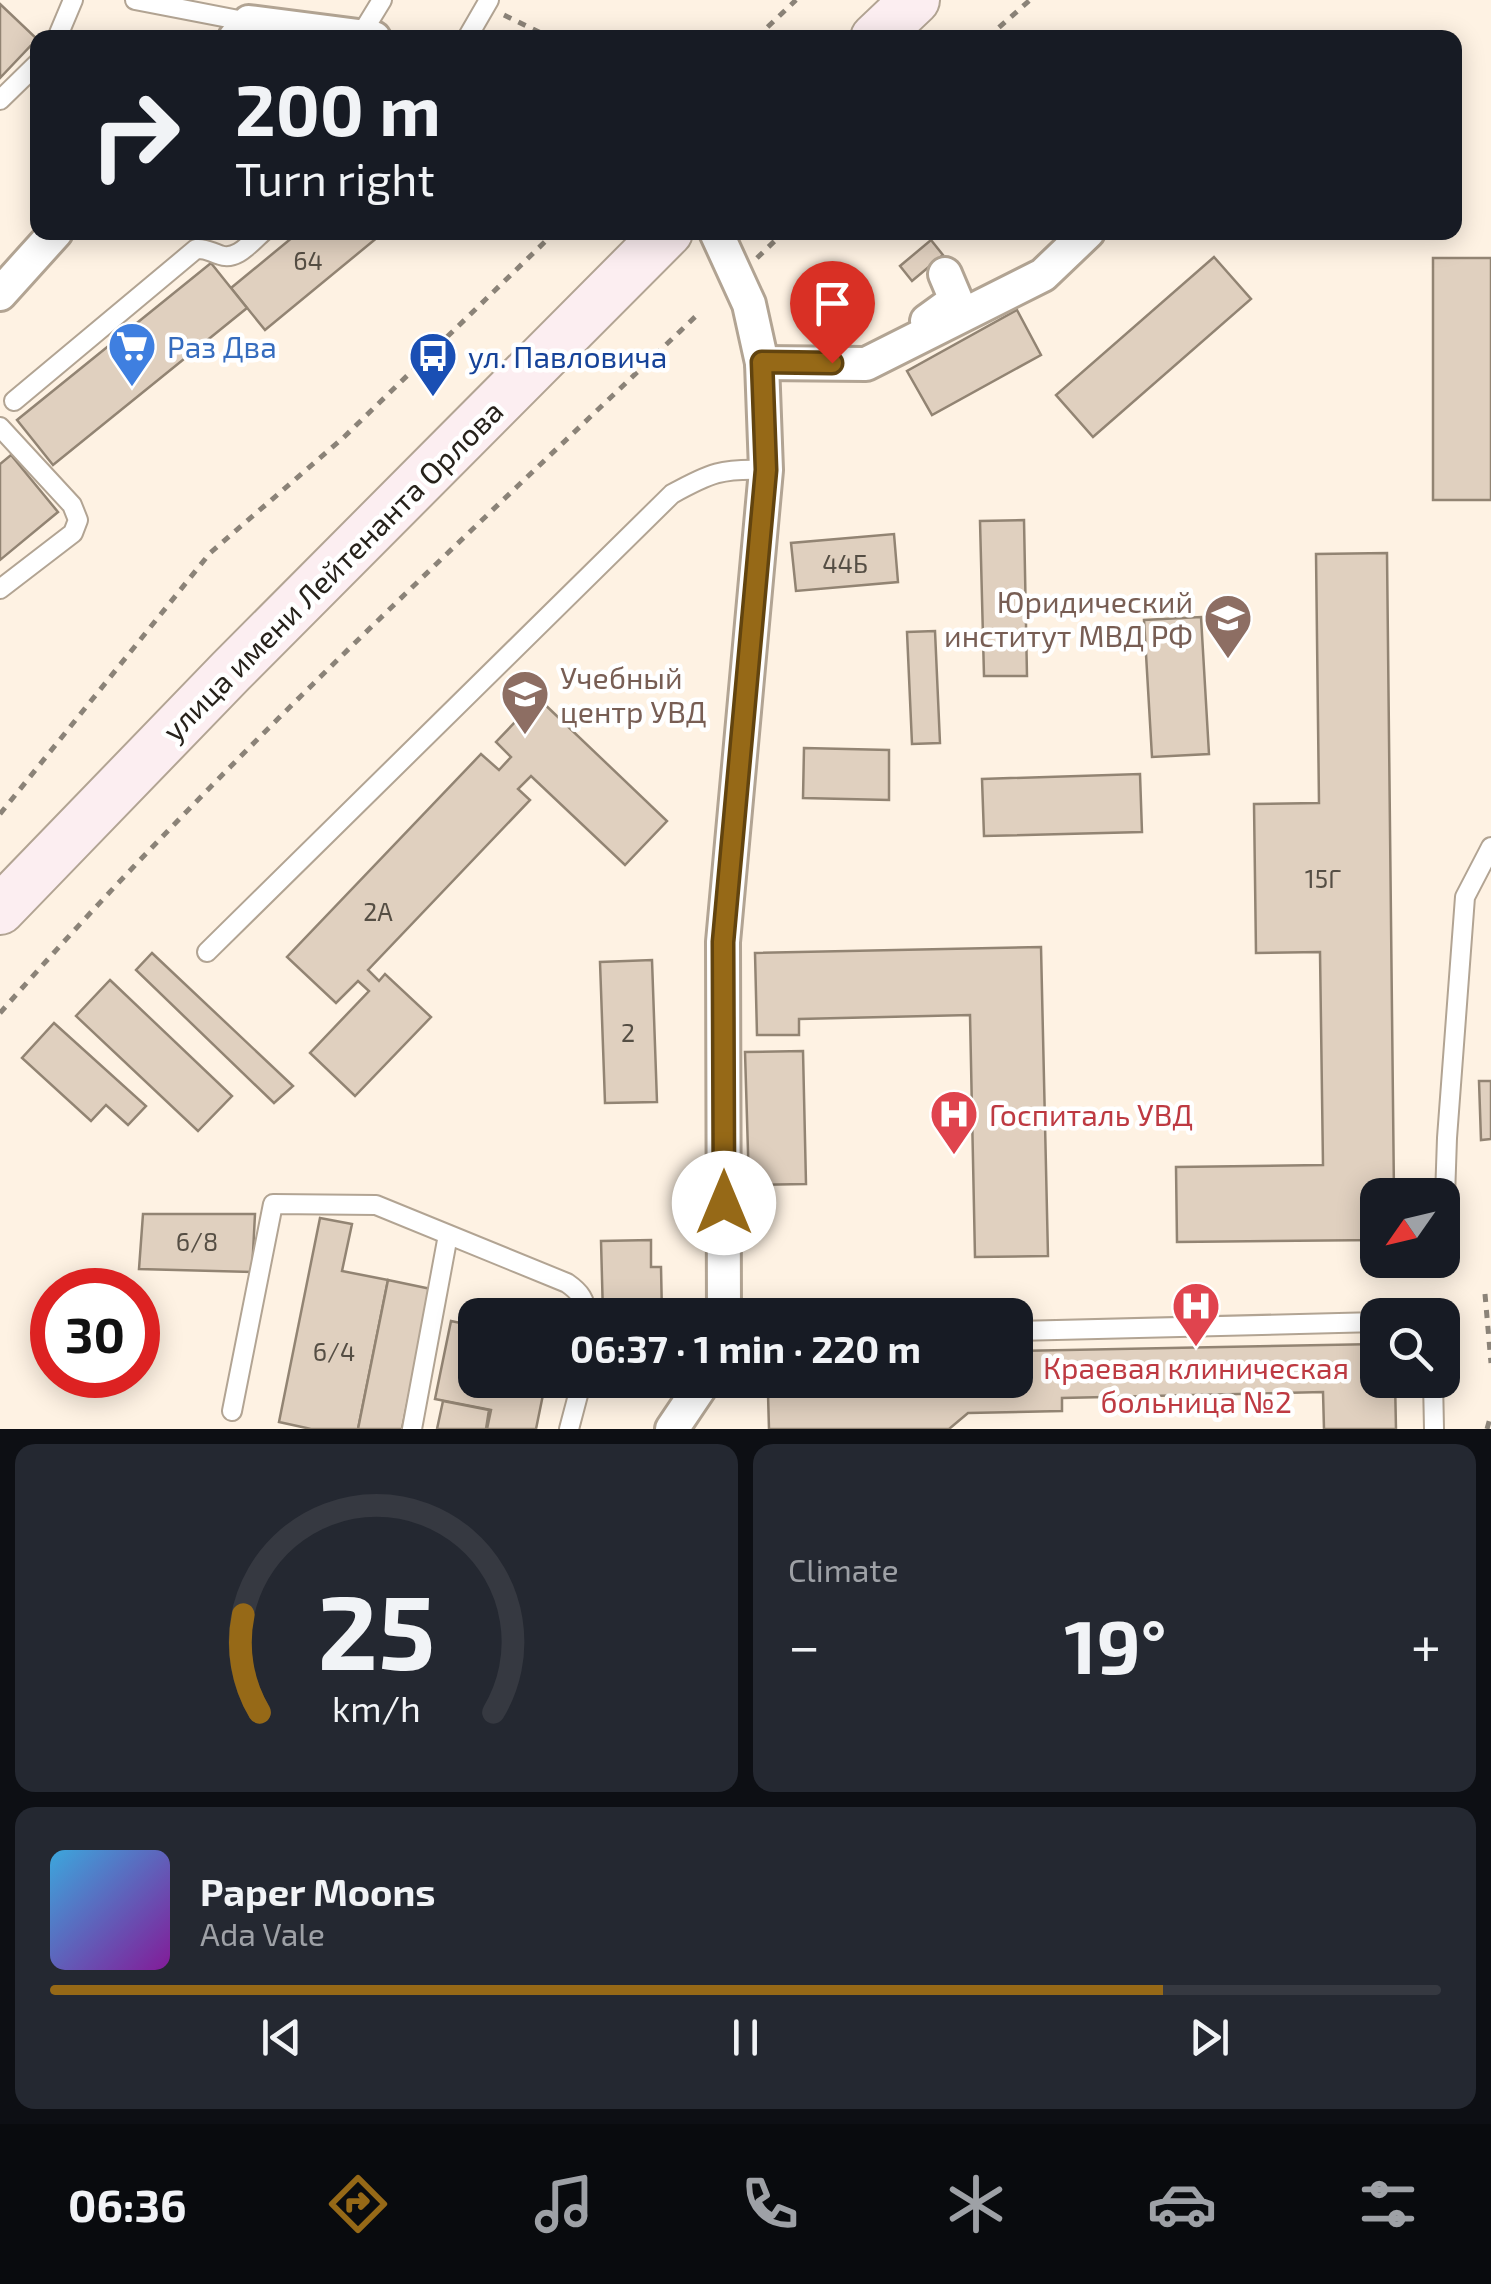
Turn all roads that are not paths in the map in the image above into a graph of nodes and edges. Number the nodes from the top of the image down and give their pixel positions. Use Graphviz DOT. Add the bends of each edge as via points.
graph roads {
  1 [pos="73,0"];
  2 [pos="135,0"];
  3 [pos="382,0"];
  4 [pos="914,0"];
  5 [pos="487,3"];
  6 [pos="60,30"];
  7 [pos="242,30"];
  8 [pos="370,30"];
  9 [pos="472,30"];
  10 [pos="883,30"];
  11 [pos="30,72"];
  12 [pos="0,100"];
  13 [pos="49,240"];
  14 [pos="253,240"];
  15 [pos="660,240"];
  16 [pos="720,240"];
  17 [pos="1080,240"];
  18 [pos="945,274"];
  19 [pos="0,294"];
  20 [pos="762,362"];
  21 [pos="866,364"];
  22 [pos="14,400"];
  23 [pos="0,427"];
  24 [pos="766,470"];
  25 [pos="0,589"];
  26 [pos="1491,848"];
  27 [pos="0,910"];
  28 [pos="207,952"];
  29 [pos="1446,1178"];
  30 [pos="448,1235"];
  31 [pos="583,1298"];
  32 [pos="724,1298"];
  33 [pos="1360,1322"];
  34 [pos="1033,1331"];
  35 [pos="577,1398"];
  36 [pos="692,1398"];
  37 [pos="1433,1398"];
  38 [pos="232,1410"];
  39 [pos="412,1429"];
  40 [pos="569,1429"];
  41 [pos="672,1429"];
  42 [pos="1434,1429"];
  1 -- 6 [label="lane"];
  2 -- 7 [label="lane"];
  3 -- 8 [label="lane"];
  4 -- 10 [label="main road"];
  5 -- 9 [label="lane"];
  11 -- 12 [label="lane"];
  13 -- 19 [label="street"];
  14 -- 22 [label="lane" via="226,258 196,249"];
  15 -- 27 [label="main road, улица имени Лейтенанта Орлова"];
  16 -- 20 [label="street" via="749,304"];
  17 -- 21 [label="street" via="1043,275"];
  18 -- 21 [label="street" via="956,300"];
  20 -- 21 [label="street"];
  20 -- 24 [label="street"];
  23 -- 25 [label="lane" via="78,520 73,533"];
  24 -- 28 [label="lane" via="728,468 672,494"];
  24 -- 32 [label="street" via="723,942"];
  26 -- 29 [label="lane" via="1465,897"];
  30 -- 31 [label="lane" via="567,1283"];
  30 -- 38 [label="lane" via="376,1205 273,1204"];
  30 -- 39 [label="lane"];
  33 -- 34 [label="lane"];
  35 -- 40 [label="lane"];
  36 -- 41 [label="street"];
  37 -- 42 [label="lane"];
}
